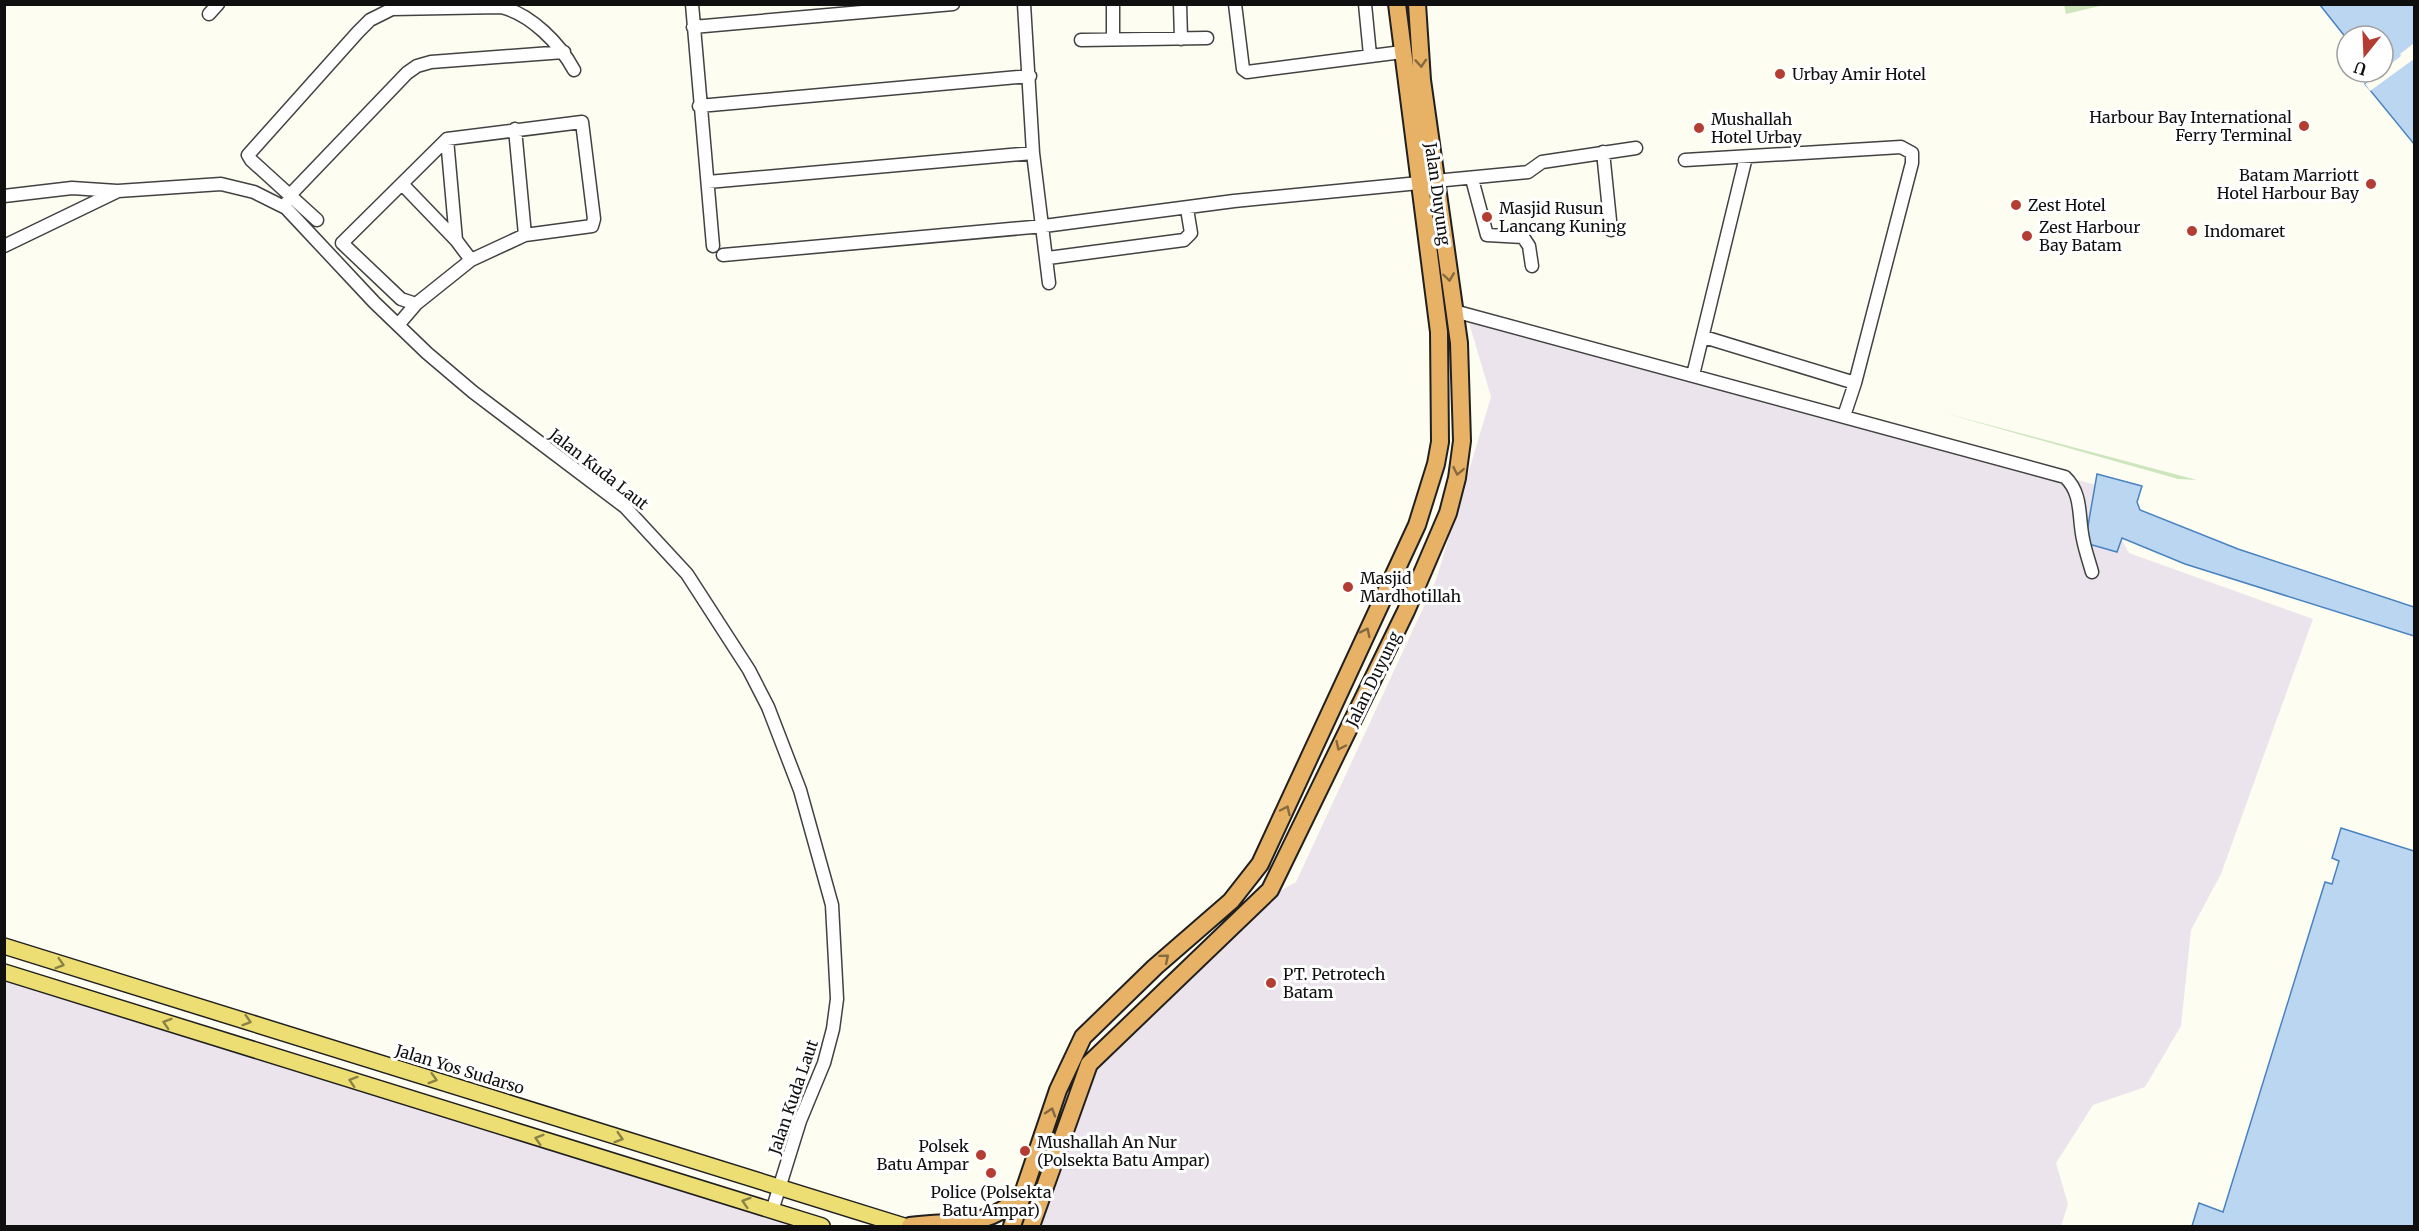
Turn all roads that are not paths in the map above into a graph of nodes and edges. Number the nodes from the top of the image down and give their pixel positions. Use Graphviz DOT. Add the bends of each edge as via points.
graph roads {
  1 [pos="218,4"];
  2 [pos="692,4"];
  3 [pos="953,4"];
  4 [pos="1024,4"];
  5 [pos="1113,4"];
  6 [pos="1180,4"];
  7 [pos="1236,4"];
  8 [pos="1365,4"];
  9 [pos="1397,4"];
  10 [pos="1416,4"];
  11 [pos="209,14"];
  12 [pos="693,27"];
  13 [pos="1207,38"];
  14 [pos="1113,39"];
  15 [pos="1181,39"];
  16 [pos="1081,40"];
  17 [pos="564,52"];
  18 [pos="1402,52"];
  19 [pos="1370,55"];
  20 [pos="574,70"];
  21 [pos="1030,76"];
  22 [pos="699,105"];
  23 [pos="515,129"];
  24 [pos="447,139"];
  25 [pos="1636,148"];
  26 [pos="1603,152"];
  27 [pos="1034,153"];
  28 [pos="1746,157"];
  29 [pos="1685,160"];
  30 [pos="1472,179"];
  31 [pos="708,182"];
  32 [pos="1427,182"];
  33 [pos="403,185"];
  34 [pos="118,191"];
  35 [pos="290,195"];
  36 [pos="4,196"];
  37 [pos="286,208"];
  38 [pos="1187,208"];
  39 [pos="317,220"];
  40 [pos="1044,226"];
  41 [pos="1611,230"];
  42 [pos="525,235"];
  43 [pos="456,240"];
  44 [pos="4,246"];
  45 [pos="1048,258"];
  46 [pos="471,260"];
  47 [pos="1532,266"];
  48 [pos="1050,283"];
  49 [pos="416,304"];
  50 [pos="1454,311"];
  51 [pos="398,325"];
  52 [pos="1704,337"];
  53 [pos="1693,375"];
  54 [pos="1855,382"];
  55 [pos="1844,416"];
  56 [pos="2092,572"];
  57 [pos="1382,600"];
  58 [pos="1406,610"];
  59 [pos="4,946"];
  60 [pos="4,972"];
  61 [pos="781,1187"];
  62 [pos="1025,1191"];
  63 [pos="772,1211"];
  64 [pos="822,1227"];
  65 [pos="904,1227"];
  66 [pos="910,1227"];
  67 [pos="1012,1227"];
  68 [pos="1031,1227"];
  1 -- 11 [label="street"];
  2 -- 12 [label="street"];
  3 -- 12 [label="street"];
  4 -- 21 [label="street"];
  5 -- 14 [label="street"];
  6 -- 15 [label="street"];
  7 -- 19 [label="street" via="1245,72"];
  8 -- 19 [label="street"];
  9 -- 18 [label="highway, Jalan Duyung"];
  10 -- 32 [label="highway, Jalan Duyung, one-way"];
  12 -- 22 [label="street"];
  13 -- 15 [label="street"];
  14 -- 15 [label="street"];
  14 -- 16 [label="street"];
  17 -- 20 [label="street"];
  17 -- 35 [label="street" via="417,66"];
  17 -- 35 [label="street" via="522,15 501,7 392,9 379,15 358,32 250,150 251,160"];
  18 -- 19 [label="street"];
  18 -- 32 [label="highway, Jalan Duyung"];
  21 -- 22 [label="street"];
  21 -- 27 [label="street"];
  22 -- 31 [label="street"];
  23 -- 24 [label="street"];
  23 -- 42 [label="street"];
  23 -- 42 [label="street" via="582,122 594,219 592,226"];
  24 -- 33 [label="street"];
  24 -- 43 [label="street"];
  25 -- 26 [label="street"];
  26 -- 30 [label="street" via="1542,162 1532,172"];
  26 -- 41 [label="street"];
  27 -- 31 [label="street"];
  27 -- 40 [label="street"];
  28 -- 29 [label="street"];
  28 -- 52 [label="street"];
  28 -- 54 [label="street" via="1901,147 1912,153"];
  30 -- 32 [label="street"];
  30 -- 47 [label="street" via="1487,235 1523,237 1529,246"];
  31 -- 40 [label="street" via="718,250"];
  32 -- 38 [label="street"];
  32 -- 50 [label="highway, Jalan Duyung, one-way"];
  32 -- 57 [label="highway, Jalan Duyung" via="1439,333 1440,442 1417,525"];
  33 -- 43 [label="street"];
  33 -- 49 [label="street" via="342,243 400,299"];
  34 -- 36 [label="street" via="72,188"];
  34 -- 37 [label="street, Jalan Kuda Laut" via="228,185 254,192"];
  34 -- 44 [label="street, Jalan Kuda Laut"];
  35 -- 37 [label="street"];
  35 -- 39 [label="street"];
  37 -- 51 [label="street, Jalan Kuda Laut"];
  38 -- 40 [label="street"];
  38 -- 45 [label="street" via="1189,238"];
  40 -- 45 [label="street"];
  42 -- 46 [label="street"];
  43 -- 46 [label="street"];
  45 -- 48 [label="street"];
  46 -- 49 [label="street"];
  49 -- 51 [label="street"];
  50 -- 53 [label="street"];
  50 -- 58 [label="highway, Jalan Duyung, one-way" via="1459,354 1460,458 1448,513"];
  51 -- 61 [label="street, Jalan Kuda Laut" via="472,392 625,507 687,574 765,700 800,790 823,868 832,905 836,965 837,999 829,1049 800,1121"];
  52 -- 53 [label="street"];
  52 -- 54 [label="street"];
  53 -- 55 [label="street"];
  54 -- 55 [label="street"];
  55 -- 56 [label="street" via="2066,477 2079,500 2082,538"];
  57 -- 58 [label="highway"];
  62 -- 57 [label="highway, Jalan Duyung, one-way" via="1064,1074 1083,1037 1240,892 1260,864"];
  58 -- 68 [label="highway, Jalan Duyung, one-way" via="1270,890 1089,1064"];
  59 -- 61 [label="main road, Jalan Yos Sudarso, one-way"];
  63 -- 60 [label="main road, one-way"];
  61 -- 63 [label="street, Jalan Kuda Laut"];
  61 -- 65 [label="main road, Jalan Yos Sudarso"];
  62 -- 66 [label="highway" via="1008,1208 986,1220 970,1225"];
  62 -- 67 [label="highway, Jalan Duyung"];
  63 -- 64 [label="main road"];
}
